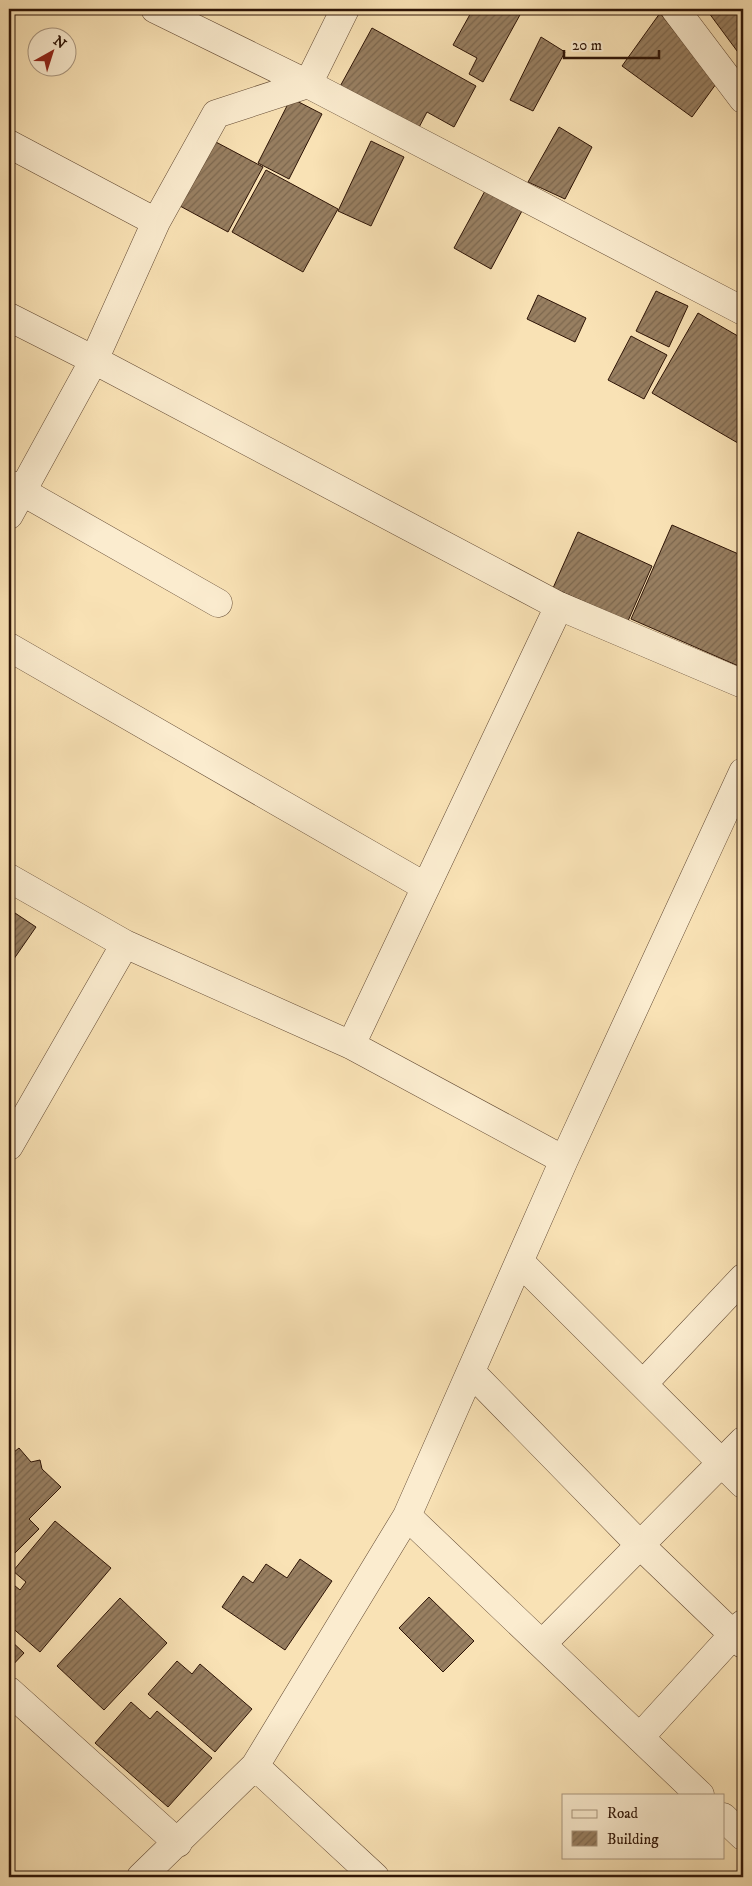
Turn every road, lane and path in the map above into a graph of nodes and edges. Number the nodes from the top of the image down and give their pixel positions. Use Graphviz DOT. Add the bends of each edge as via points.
graph roads {
  1 [pos="156,9"];
  2 [pos="345,9"];
  3 [pos="675,9"];
  4 [pos="308,84"];
  5 [pos="743,99"];
  6 [pos="9,144"];
  7 [pos="156,222"];
  8 [pos="743,310"];
  9 [pos="9,318"];
  10 [pos="94,360"];
  11 [pos="15,487"];
  12 [pos="9,515"];
  13 [pos="218,603"];
  14 [pos="559,606"];
  15 [pos="9,647"];
  16 [pos="743,684"];
  17 [pos="743,772"];
  18 [pos="736,809"];
  19 [pos="9,878"];
  20 [pos="426,887"];
  21 [pos="125,944"];
  22 [pos="351,1045"];
  23 [pos="9,1146"];
  24 [pos="564,1160"];
  25 [pos="520,1262"];
  26 [pos="742,1271"];
  27 [pos="472,1373"];
  28 [pos="643,1384"];
  29 [pos="743,1441"];
  30 [pos="722,1463"];
  31 [pos="743,1484"];
  32 [pos="407,1516"];
  33 [pos="640,1545"];
  34 [pos="740,1634"];
  35 [pos="542,1643"];
  36 [pos="9,1691"];
  37 [pos="640,1736"];
  38 [pos="254,1766"];
  39 [pos="699,1794"];
  40 [pos="178,1843"];
  41 [pos="141,1877"];
  42 [pos="375,1877"];
  1 -- 4 [label="street"];
  2 -- 4 [label="street"];
  3 -- 5 [label="street"];
  4 -- 7 [label="street" via="216,114"];
  4 -- 8 [label="street"];
  6 -- 7 [label="street"];
  7 -- 10 [label="street"];
  9 -- 10 [label="street"];
  10 -- 11 [label="street"];
  10 -- 14 [label="street"];
  11 -- 12 [label="street"];
  11 -- 13 [label="street"];
  14 -- 16 [label="street"];
  14 -- 20 [label="street"];
  15 -- 20 [label="street"];
  17 -- 18 [label="street"];
  18 -- 24 [label="street"];
  19 -- 21 [label="street"];
  20 -- 22 [label="street"];
  21 -- 22 [label="street"];
  21 -- 23 [label="street"];
  22 -- 24 [label="street"];
  24 -- 25 [label="street"];
  25 -- 27 [label="street"];
  25 -- 28 [label="street"];
  26 -- 28 [label="street"];
  27 -- 32 [label="street"];
  27 -- 33 [label="street"];
  28 -- 30 [label="street"];
  29 -- 30 [label="street"];
  30 -- 31 [label="street"];
  30 -- 33 [label="street"];
  32 -- 35 [label="street"];
  32 -- 38 [label="street"];
  33 -- 34 [label="street"];
  33 -- 35 [label="street"];
  34 -- 37 [label="street"];
  35 -- 37 [label="street"];
  36 -- 40 [label="street"];
  37 -- 39 [label="street"];
  38 -- 40 [label="street"];
  38 -- 42 [label="street"];
  40 -- 41 [label="street"];
}
